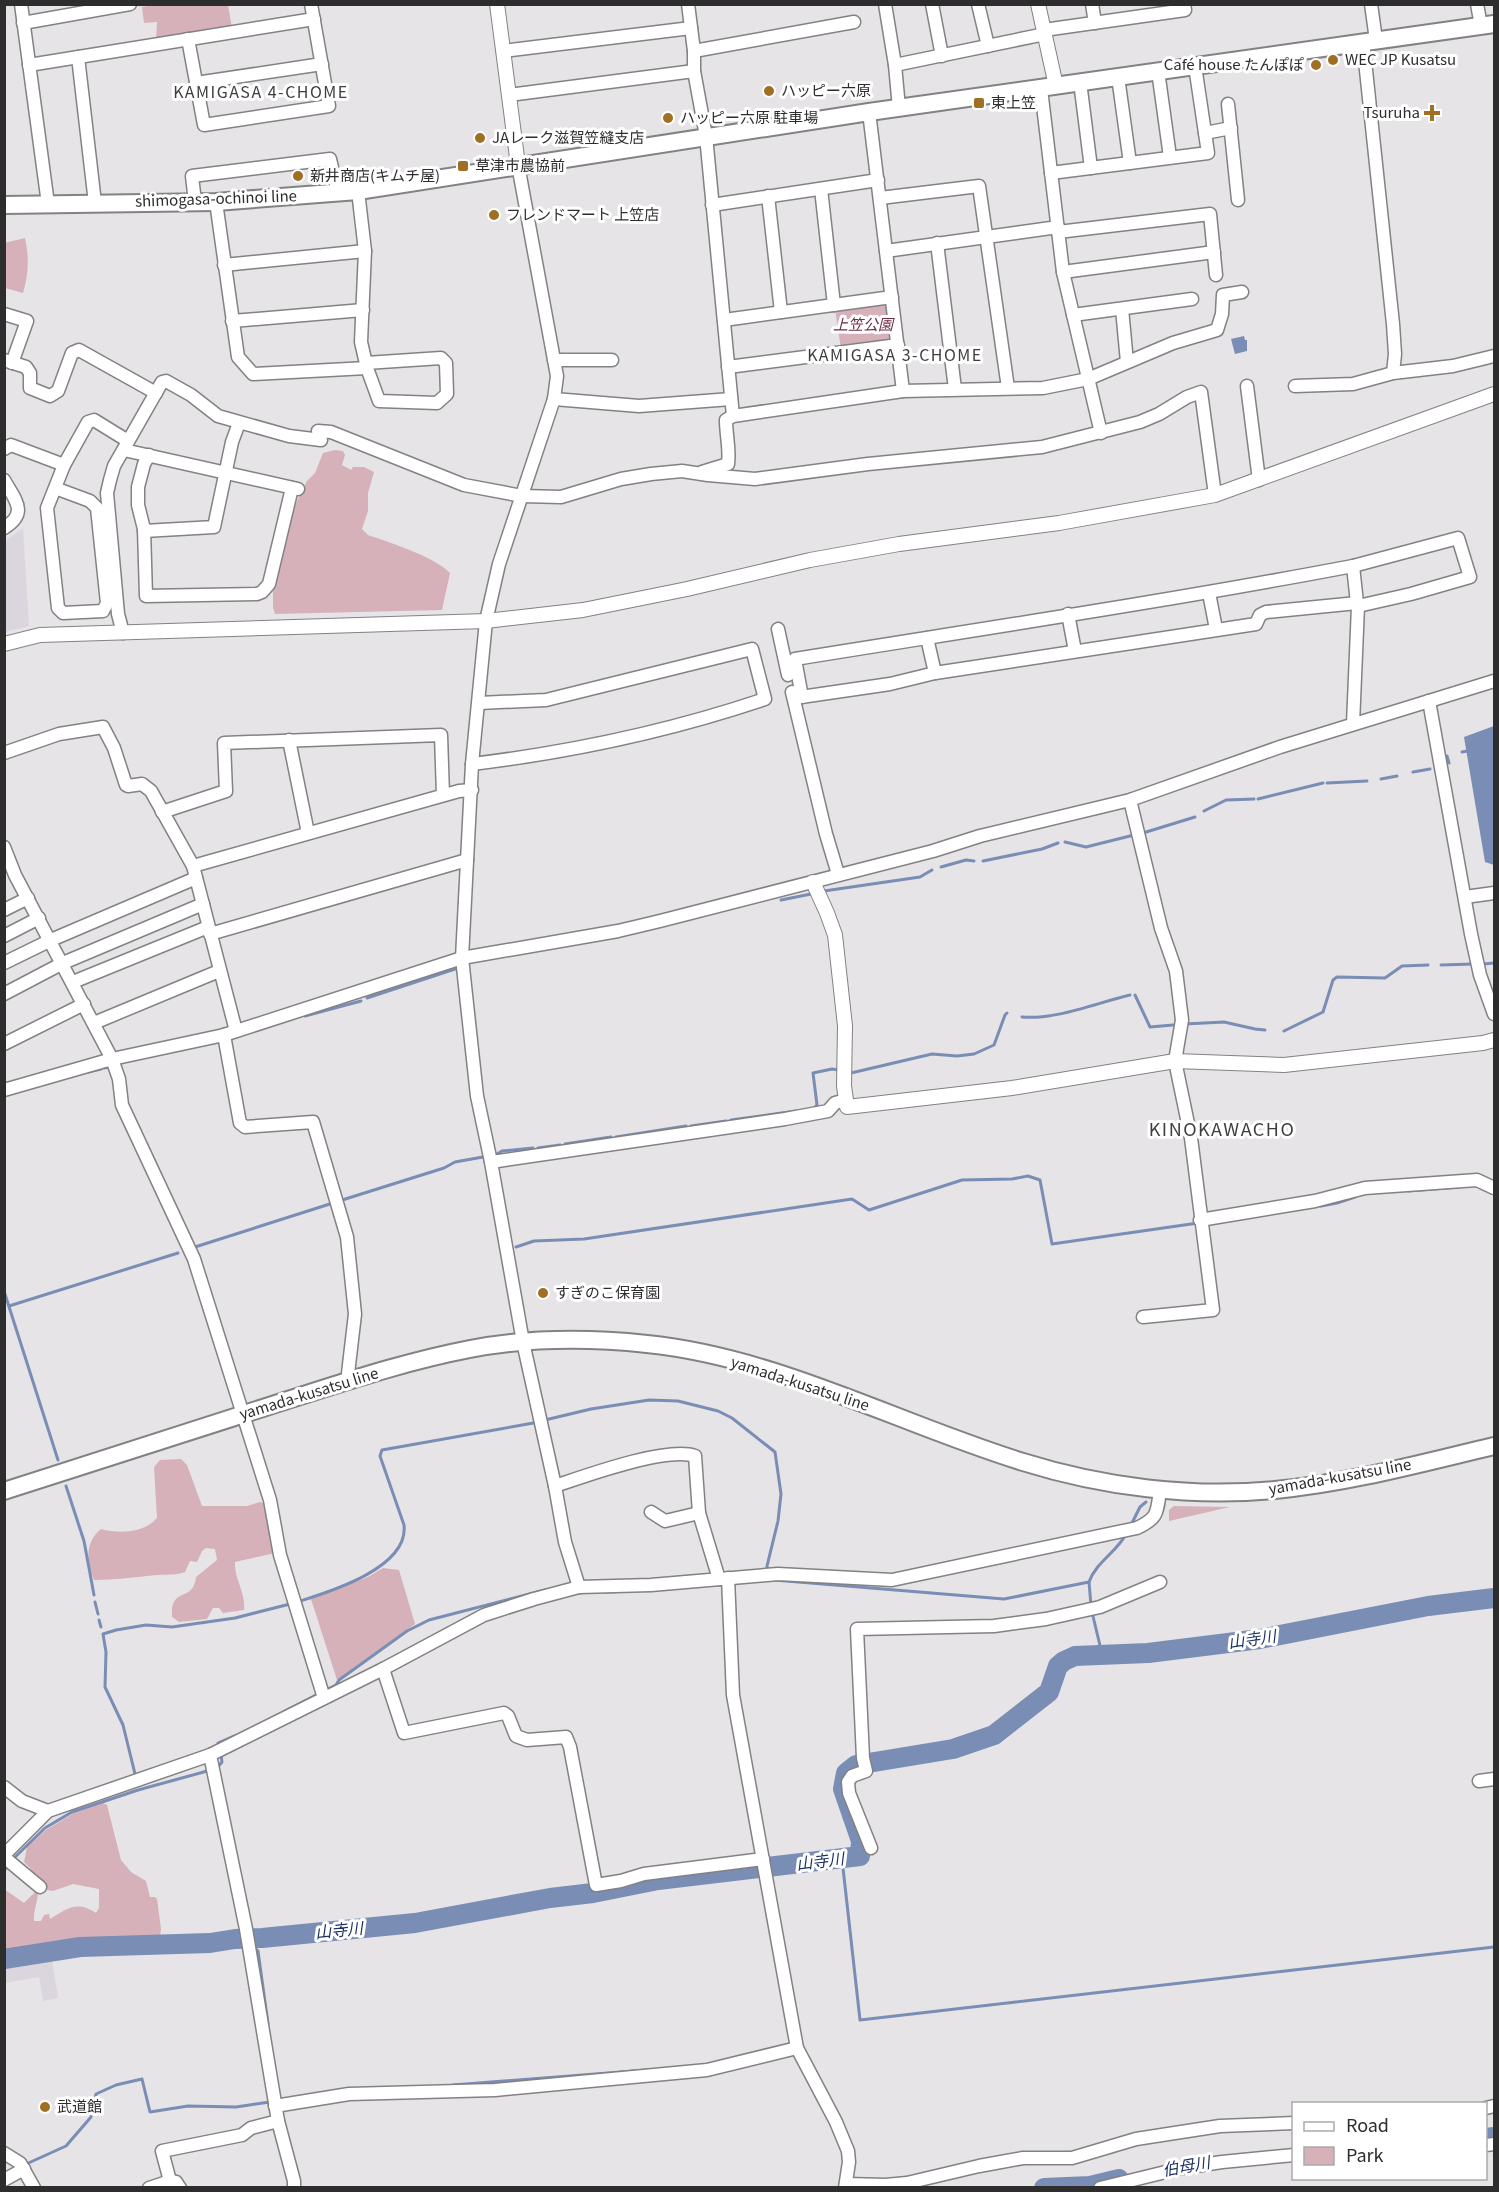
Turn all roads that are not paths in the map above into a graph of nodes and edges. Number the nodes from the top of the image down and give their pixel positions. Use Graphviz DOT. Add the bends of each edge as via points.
graph roads {
  1 [pos="21,4"];
  2 [pos="130,4"];
  3 [pos="311,4"];
  4 [pos="497,4"];
  5 [pos="688,4"];
  6 [pos="885,4"];
  7 [pos="932,4"];
  8 [pos="978,4"];
  9 [pos="1038,4"];
  10 [pos="1092,4"];
  11 [pos="1184,4"];
  12 [pos="1371,4"];
  13 [pos="1477,4"];
  14 [pos="1138,11"];
  15 [pos="314,19"];
  16 [pos="854,22"];
  17 [pos="23,23"];
  18 [pos="1095,23"];
  19 [pos="1487,25"];
  20 [pos="691,28"];
  21 [pos="1044,32"];
  22 [pos="188,39"];
  23 [pos="1370,41"];
  24 [pos="988,46"];
  25 [pos="504,51"];
  26 [pos="694,51"];
  27 [pos="942,56"];
  28 [pos="78,57"];
  29 [pos="322,64"];
  30 [pos="29,65"];
  31 [pos="895,65"];
  32 [pos="1195,66"];
  33 [pos="694,71"];
  34 [pos="1158,71"];
  35 [pos="1118,77"];
  36 [pos="1080,82"];
  37 [pos="196,83"];
  38 [pos="1048,87"];
  39 [pos="509,95"];
  40 [pos="1228,104"];
  41 [pos="899,108"];
  42 [pos="869,112"];
  43 [pos="1231,128"];
  44 [pos="1205,133"];
  45 [pos="706,136"];
  46 [pos="1170,157"];
  47 [pos="1130,163"];
  48 [pos="518,165"];
  49 [pos="1091,168"];
  50 [pos="1051,173"];
  51 [pos="878,180"];
  52 [pos="822,189"];
  53 [pos="358,191"];
  54 [pos="338,193"];
  55 [pos="768,196"];
  56 [pos="880,198"];
  57 [pos="1238,200"];
  58 [pos="195,202"];
  59 [pos="216,202"];
  60 [pos="95,203"];
  61 [pos="48,204"];
  62 [pos="4,205"];
  63 [pos="712,205"];
  64 [pos="1058,229"];
  65 [pos="987,237"];
  66 [pos="938,243"];
  67 [pos="365,251"];
  68 [pos="886,251"];
  69 [pos="1214,252"];
  70 [pos="224,265"];
  71 [pos="1063,272"];
  72 [pos="1216,275"];
  73 [pos="1242,292"];
  74 [pos="892,297"];
  75 [pos="1192,299"];
  76 [pos="834,305"];
  77 [pos="1122,309"];
  78 [pos="363,310"];
  79 [pos="781,312"];
  80 [pos="4,314"];
  81 [pos="1073,315"];
  82 [pos="724,320"];
  83 [pos="232,321"];
  84 [pos="898,345"];
  85 [pos="1494,356"];
  86 [pos="554,360"];
  87 [pos="612,360"];
  88 [pos="8,362"];
  89 [pos="1127,362"];
  90 [pos="367,366"];
  91 [pos="728,367"];
  92 [pos="1393,373"];
  93 [pos="1088,379"];
  94 [pos="1247,386"];
  95 [pos="1295,386"];
  96 [pos="1008,387"];
  97 [pos="956,389"];
  98 [pos="903,391"];
  99 [pos="156,393"];
  100 [pos="1494,394"];
  101 [pos="554,399"];
  102 [pos="731,399"];
  103 [pos="733,416"];
  104 [pos="239,423"];
  105 [pos="1101,433"];
  106 [pos="126,446"];
  107 [pos="4,449"];
  108 [pos="149,455"];
  109 [pos="64,465"];
  110 [pos="226,473"];
  111 [pos="692,473"];
  112 [pos="4,480"];
  113 [pos="1259,480"];
  114 [pos="55,488"];
  115 [pos="1215,495"];
  116 [pos="522,496"];
  117 [pos="4,528"];
  118 [pos="144,531"];
  119 [pos="1353,566"];
  120 [pos="1209,593"];
  121 [pos="1357,605"];
  122 [pos="1068,614"];
  123 [pos="485,624"];
  124 [pos="778,629"];
  125 [pos="1216,629"];
  126 [pos="123,633"];
  127 [pos="927,638"];
  128 [pos="4,644"];
  129 [pos="1075,651"];
  130 [pos="935,673"];
  131 [pos="1494,681"];
  132 [pos="798,698"];
  133 [pos="1429,701"];
  134 [pos="479,703"];
  135 [pos="1353,724"];
  136 [pos="289,740"];
  137 [pos="4,753"];
  138 [pos="472,764"];
  139 [pos="472,790"];
  140 [pos="443,795"];
  141 [pos="1130,800"];
  142 [pos="162,812"];
  143 [pos="308,833"];
  144 [pos="4,847"];
  145 [pos="467,860"];
  146 [pos="194,872"];
  147 [pos="838,874"];
  148 [pos="10,877"];
  149 [pos="813,882"];
  150 [pos="1494,893"];
  151 [pos="1465,897"];
  152 [pos="28,898"];
  153 [pos="202,904"];
  154 [pos="4,910"];
  155 [pos="39,918"];
  156 [pos="209,930"];
  157 [pos="4,936"];
  158 [pos="51,940"];
  159 [pos="462,958"];
  160 [pos="4,963"];
  161 [pos="63,963"];
  162 [pos="219,971"];
  163 [pos="73,982"];
  164 [pos="4,994"];
  165 [pos="84,1004"];
  166 [pos="1494,1014"];
  167 [pos="93,1023"];
  168 [pos="230,1033"];
  169 [pos="1494,1040"];
  170 [pos="4,1044"];
  171 [pos="112,1059"];
  172 [pos="1174,1061"];
  173 [pos="4,1090"];
  174 [pos="846,1100"];
  175 [pos="491,1162"];
  176 [pos="1494,1188"];
  177 [pos="1200,1220"];
  178 [pos="1143,1317"];
  179 [pos="523,1342"];
  180 [pos="347,1382"];
  181 [pos="243,1414"];
  182 [pos="1494,1446"];
  183 [pos="555,1486"];
  184 [pos="1160,1490"];
  185 [pos="4,1491"];
  186 [pos="651,1512"];
  187 [pos="699,1513"];
  188 [pos="724,1578"];
  189 [pos="1160,1582"];
  190 [pos="579,1587"];
  191 [pos="383,1669"];
  192 [pos="324,1698"];
  193 [pos="210,1755"];
  194 [pos="1494,1779"];
  195 [pos="1479,1781"];
  196 [pos="4,1787"];
  197 [pos="48,1811"];
  198 [pos="872,1848"];
  199 [pos="4,1856"];
  200 [pos="763,1859"];
  201 [pos="40,1887"];
  202 [pos="797,2048"];
  203 [pos="275,2106"];
  204 [pos="278,2121"];
  205 [pos="1292,2123"];
  206 [pos="4,2153"];
  207 [pos="1292,2155"];
  208 [pos="24,2169"];
  209 [pos="4,2180"];
  210 [pos="175,2184"];
  211 [pos="846,2186"];
  212 [pos="34,2187"];
  213 [pos="149,2187"];
  214 [pos="294,2187"];
  215 [pos="1100,2187"];
  1 -- 17 [label="street"];
  2 -- 17 [label="street"];
  3 -- 15 [label="street"];
  4 -- 25 [label="street"];
  5 -- 20 [label="street"];
  6 -- 31 [label="street"];
  7 -- 27 [label="street"];
  8 -- 24 [label="street"];
  9 -- 21 [label="street"];
  10 -- 18 [label="street"];
  11 -- 14 [label="street" via="1185,10"];
  12 -- 23 [label="street"];
  13 -- 19 [label="street"];
  14 -- 18 [label="street"];
  15 -- 22 [label="street"];
  15 -- 29 [label="street"];
  16 -- 26 [label="street"];
  17 -- 30 [label="street"];
  18 -- 21 [label="street"];
  19 -- 23 [label="main road, shimogasa-ochinoi line"];
  20 -- 25 [label="street"];
  20 -- 26 [label="street"];
  21 -- 24 [label="street"];
  21 -- 38 [label="street"];
  22 -- 28 [label="street"];
  22 -- 37 [label="street"];
  23 -- 32 [label="main road, shimogasa-ochinoi line"];
  23 -- 92 [label="street" via="1393,324"];
  24 -- 27 [label="street"];
  25 -- 39 [label="street"];
  26 -- 33 [label="street"];
  27 -- 31 [label="street"];
  28 -- 30 [label="street"];
  28 -- 60 [label="street"];
  29 -- 37 [label="street"];
  29 -- 37 [label="street" via="329,106 204,125"];
  30 -- 61 [label="street"];
  31 -- 41 [label="street"];
  32 -- 34 [label="main road, shimogasa-ochinoi line"];
  32 -- 44 [label="street"];
  33 -- 39 [label="street"];
  33 -- 45 [label="street"];
  34 -- 35 [label="main road, shimogasa-ochinoi line"];
  34 -- 46 [label="street"];
  35 -- 36 [label="main road, shimogasa-ochinoi line"];
  35 -- 47 [label="street"];
  36 -- 38 [label="main road, shimogasa-ochinoi line"];
  36 -- 49 [label="street"];
  38 -- 41 [label="main road, shimogasa-ochinoi line"];
  38 -- 50 [label="street"];
  39 -- 48 [label="street"];
  40 -- 43 [label="street"];
  41 -- 42 [label="main road, shimogasa-ochinoi line"];
  42 -- 45 [label="main road, shimogasa-ochinoi line"];
  42 -- 51 [label="street"];
  43 -- 44 [label="street"];
  43 -- 57 [label="street"];
  44 -- 46 [label="street" via="1208,153"];
  45 -- 48 [label="main road, shimogasa-ochinoi line"];
  45 -- 63 [label="street"];
  46 -- 47 [label="street"];
  47 -- 49 [label="street"];
  48 -- 53 [label="main road, shimogasa-ochinoi line"];
  48 -- 86 [label="street"];
  49 -- 50 [label="street"];
  50 -- 64 [label="street"];
  51 -- 52 [label="street"];
  51 -- 56 [label="street"];
  52 -- 55 [label="street"];
  52 -- 76 [label="street"];
  53 -- 54 [label="main road, shimogasa-ochinoi line"];
  53 -- 67 [label="street"];
  54 -- 58 [label="street" via="330,159 192,176"];
  54 -- 59 [label="main road, shimogasa-ochinoi line"];
  55 -- 63 [label="street"];
  55 -- 79 [label="street"];
  56 -- 65 [label="street" via="979,186"];
  56 -- 68 [label="street"];
  58 -- 59 [label="main road, shimogasa-ochinoi line"];
  58 -- 60 [label="main road, shimogasa-ochinoi line"];
  59 -- 70 [label="street"];
  60 -- 61 [label="main road, shimogasa-ochinoi line"];
  61 -- 62 [label="main road, shimogasa-ochinoi line"];
  63 -- 82 [label="street"];
  64 -- 65 [label="street"];
  64 -- 69 [label="street" via="1210,214"];
  64 -- 71 [label="street"];
  65 -- 66 [label="street"];
  65 -- 96 [label="street"];
  66 -- 68 [label="street"];
  66 -- 97 [label="street"];
  67 -- 70 [label="street"];
  67 -- 78 [label="street"];
  68 -- 74 [label="street"];
  69 -- 71 [label="street"];
  69 -- 72 [label="street"];
  70 -- 83 [label="street"];
  71 -- 81 [label="street"];
  73 -- 89 [label="street" via="1223,295 1217,330"];
  74 -- 76 [label="street"];
  74 -- 84 [label="street"];
  75 -- 77 [label="street"];
  76 -- 79 [label="street"];
  77 -- 81 [label="street"];
  77 -- 89 [label="street"];
  78 -- 83 [label="street"];
  78 -- 90 [label="street" via="361,342"];
  79 -- 82 [label="street"];
  80 -- 88 [label="street" via="27,321"];
  81 -- 93 [label="street"];
  82 -- 91 [label="street"];
  83 -- 90 [label="street" via="238,357 253,374"];
  84 -- 91 [label="street"];
  84 -- 98 [label="street"];
  85 -- 92 [label="street" via="1453,366"];
  86 -- 87 [label="street"];
  86 -- 101 [label="street"];
  88 -- 99 [label="street" via="26,368 30,388 50,396 57,391 72,353 79,350"];
  89 -- 93 [label="street"];
  90 -- 90 [label="street" via="379,401 437,403 447,394 446,363 441,358"];
  91 -- 102 [label="street"];
  92 -- 95 [label="street" via="1353,384"];
  93 -- 96 [label="street" via="1043,388"];
  93 -- 105 [label="street"];
  94 -- 113 [label="street"];
  96 -- 97 [label="street"];
  97 -- 98 [label="street"];
  98 -- 103 [label="street"];
  99 -- 104 [label="street" via="166,381 218,416"];
  99 -- 106 [label="street"];
  100 -- 113 [label="street"];
  101 -- 102 [label="street" via="639,406"];
  101 -- 116 [label="street"];
  102 -- 103 [label="street"];
  103 -- 111 [label="street" via="726,420 728,464"];
  104 -- 110 [label="street"];
  104 -- 116 [label="street" via="289,436 331,432 464,485"];
  105 -- 111 [label="street" via="1042,447 755,479"];
  105 -- 115 [label="street" via="1140,422 1201,392"];
  106 -- 108 [label="street"];
  106 -- 109 [label="street" via="94,420 88,422"];
  106 -- 126 [label="street" via="114,466 107,493"];
  107 -- 109 [label="street" via="11,445"];
  108 -- 110 [label="street"];
  108 -- 118 [label="street" via="138,487"];
  109 -- 114 [label="street"];
  110 -- 118 [label="street" via="212,529"];
  110 -- 118 [label="street" via="295,488 269,584 262,592 146,596"];
  111 -- 116 [label="street" via="621,478 561,497"];
  112 -- 117 [label="street" via="18,506 15,522"];
  113 -- 115 [label="street"];
  114 -- 114 [label="street" via="47,508 58,608 63,613 102,611 107,603 97,508 90,501"];
  115 -- 123 [label="street" via="1059,523 899,544 583,610"];
  116 -- 123 [label="street" via="499,564"];
  119 -- 120 [label="street"];
  119 -- 121 [label="street"];
  119 -- 121 [label="street" via="1458,538 1470,577"];
  120 -- 122 [label="street"];
  120 -- 125 [label="street"];
  121 -- 125 [label="street" via="1266,612 1256,624"];
  121 -- 135 [label="street"];
  122 -- 127 [label="street"];
  122 -- 129 [label="street"];
  123 -- 126 [label="street"];
  123 -- 134 [label="street"];
  124 -- 132 [label="street"];
  125 -- 129 [label="street"];
  126 -- 128 [label="street" via="40,635"];
  127 -- 130 [label="street"];
  127 -- 132 [label="street" via="795,659"];
  129 -- 130 [label="street"];
  130 -- 132 [label="street"];
  131 -- 133 [label="street"];
  132 -- 147 [label="street"];
  133 -- 135 [label="street"];
  133 -- 151 [label="street"];
  134 -- 138 [label="street"];
  134 -- 138 [label="street" via="546,700 752,649 765,699 714,717 642,733 538,756"];
  135 -- 141 [label="street"];
  136 -- 140 [label="street" via="441,735"];
  136 -- 142 [label="street" via="224,743 226,791"];
  136 -- 143 [label="street"];
  137 -- 142 [label="street" via="59,734 103,727 126,784 142,783"];
  138 -- 139 [label="street"];
  139 -- 140 [label="street"];
  139 -- 145 [label="street"];
  140 -- 143 [label="street"];
  141 -- 147 [label="street"];
  141 -- 172 [label="street" via="1161,928 1176,971 1182,1020"];
  142 -- 146 [label="street"];
  143 -- 146 [label="street"];
  144 -- 148 [label="street"];
  145 -- 156 [label="street"];
  145 -- 159 [label="street"];
  146 -- 153 [label="street"];
  146 -- 158 [label="street"];
  147 -- 149 [label="street"];
  148 -- 152 [label="street"];
  149 -- 159 [label="street" via="618,931"];
  149 -- 174 [label="street" via="835,935 845,1026"];
  150 -- 151 [label="street"];
  151 -- 166 [label="street" via="1480,975"];
  152 -- 154 [label="street"];
  152 -- 155 [label="street"];
  153 -- 156 [label="street"];
  153 -- 161 [label="street"];
  155 -- 157 [label="street"];
  155 -- 158 [label="street"];
  156 -- 162 [label="street"];
  156 -- 163 [label="street"];
  158 -- 160 [label="street"];
  158 -- 161 [label="street"];
  159 -- 168 [label="street"];
  159 -- 175 [label="street" via="477,1096"];
  161 -- 163 [label="street"];
  161 -- 164 [label="street"];
  162 -- 167 [label="street"];
  162 -- 168 [label="street"];
  163 -- 165 [label="street"];
  165 -- 167 [label="street"];
  165 -- 170 [label="street"];
  167 -- 171 [label="street"];
  168 -- 171 [label="street"];
  168 -- 180 [label="street" via="240,1123 245,1127 313,1122 347,1237 356,1314"];
  169 -- 172 [label="street" via="1284,1065"];
  171 -- 173 [label="street"];
  171 -- 181 [label="street" via="122,1105 194,1259"];
  172 -- 174 [label="street" via="1012,1088 847,1107"];
  172 -- 177 [label="street" via="1191,1138"];
  174 -- 175 [label="street" via="835,1103 828,1111 785,1119"];
  175 -- 179 [label="street"];
  176 -- 177 [label="street" via="1477,1180 1365,1188 1315,1201"];
  177 -- 178 [label="street" via="1213,1310"];
  179 -- 180 [label="main road, yamada-kusatsu line" via="425,1359"];
  179 -- 183 [label="street"];
  179 -- 184 [label="main road, yamada-kusatsu line" via="647,1344 747,1364 1024,1462 1095,1480"];
  180 -- 181 [label="main road, yamada-kusatsu line"];
  181 -- 185 [label="main road, yamada-kusatsu line"];
  181 -- 192 [label="street" via="270,1500 280,1556"];
  182 -- 184 [label="main road, yamada-kusatsu line" via="1275,1490"];
  183 -- 187 [label="street" via="613,1466 691,1454 695,1456"];
  183 -- 190 [label="street" via="565,1542"];
  184 -- 188 [label="street" via="1153,1520 1137,1528 892,1580 778,1574"];
  186 -- 187 [label="street" via="666,1521"];
  187 -- 188 [label="street"];
  188 -- 190 [label="street"];
  188 -- 200 [label="street" via="733,1695"];
  189 -- 198 [label="street" via="1100,1607 1046,1619 983,1627 857,1629 866,1771 852,1776 848,1782 849,1794"];
  190 -- 191 [label="street" via="484,1616"];
  191 -- 192 [label="street"];
  191 -- 200 [label="street" via="404,1733 504,1713 516,1736 521,1738 566,1737 596,1885 644,1874"];
  192 -- 193 [label="street"];
  193 -- 197 [label="street"];
  193 -- 203 [label="street" via="246,1929"];
  194 -- 195 [label="street"];
  196 -- 197 [label="street" via="22,1801"];
  197 -- 199 [label="street"];
  199 -- 201 [label="street"];
  200 -- 202 [label="street"];
  202 -- 203 [label="street" via="707,2070 495,2090 349,2094"];
  202 -- 211 [label="street" via="848,2151"];
  203 -- 204 [label="street"];
  204 -- 210 [label="street" via="251,2128 242,2135 162,2151"];
  204 -- 214 [label="street"];
  205 -- 211 [label="street" via="1220,2126 1146,2137 1072,2158 1023,2158 907,2183"];
  206 -- 208 [label="street"];
  207 -- 215 [label="street" via="1202,2165"];
  208 -- 209 [label="street"];
  208 -- 212 [label="street"];
  210 -- 213 [label="street"];
}
